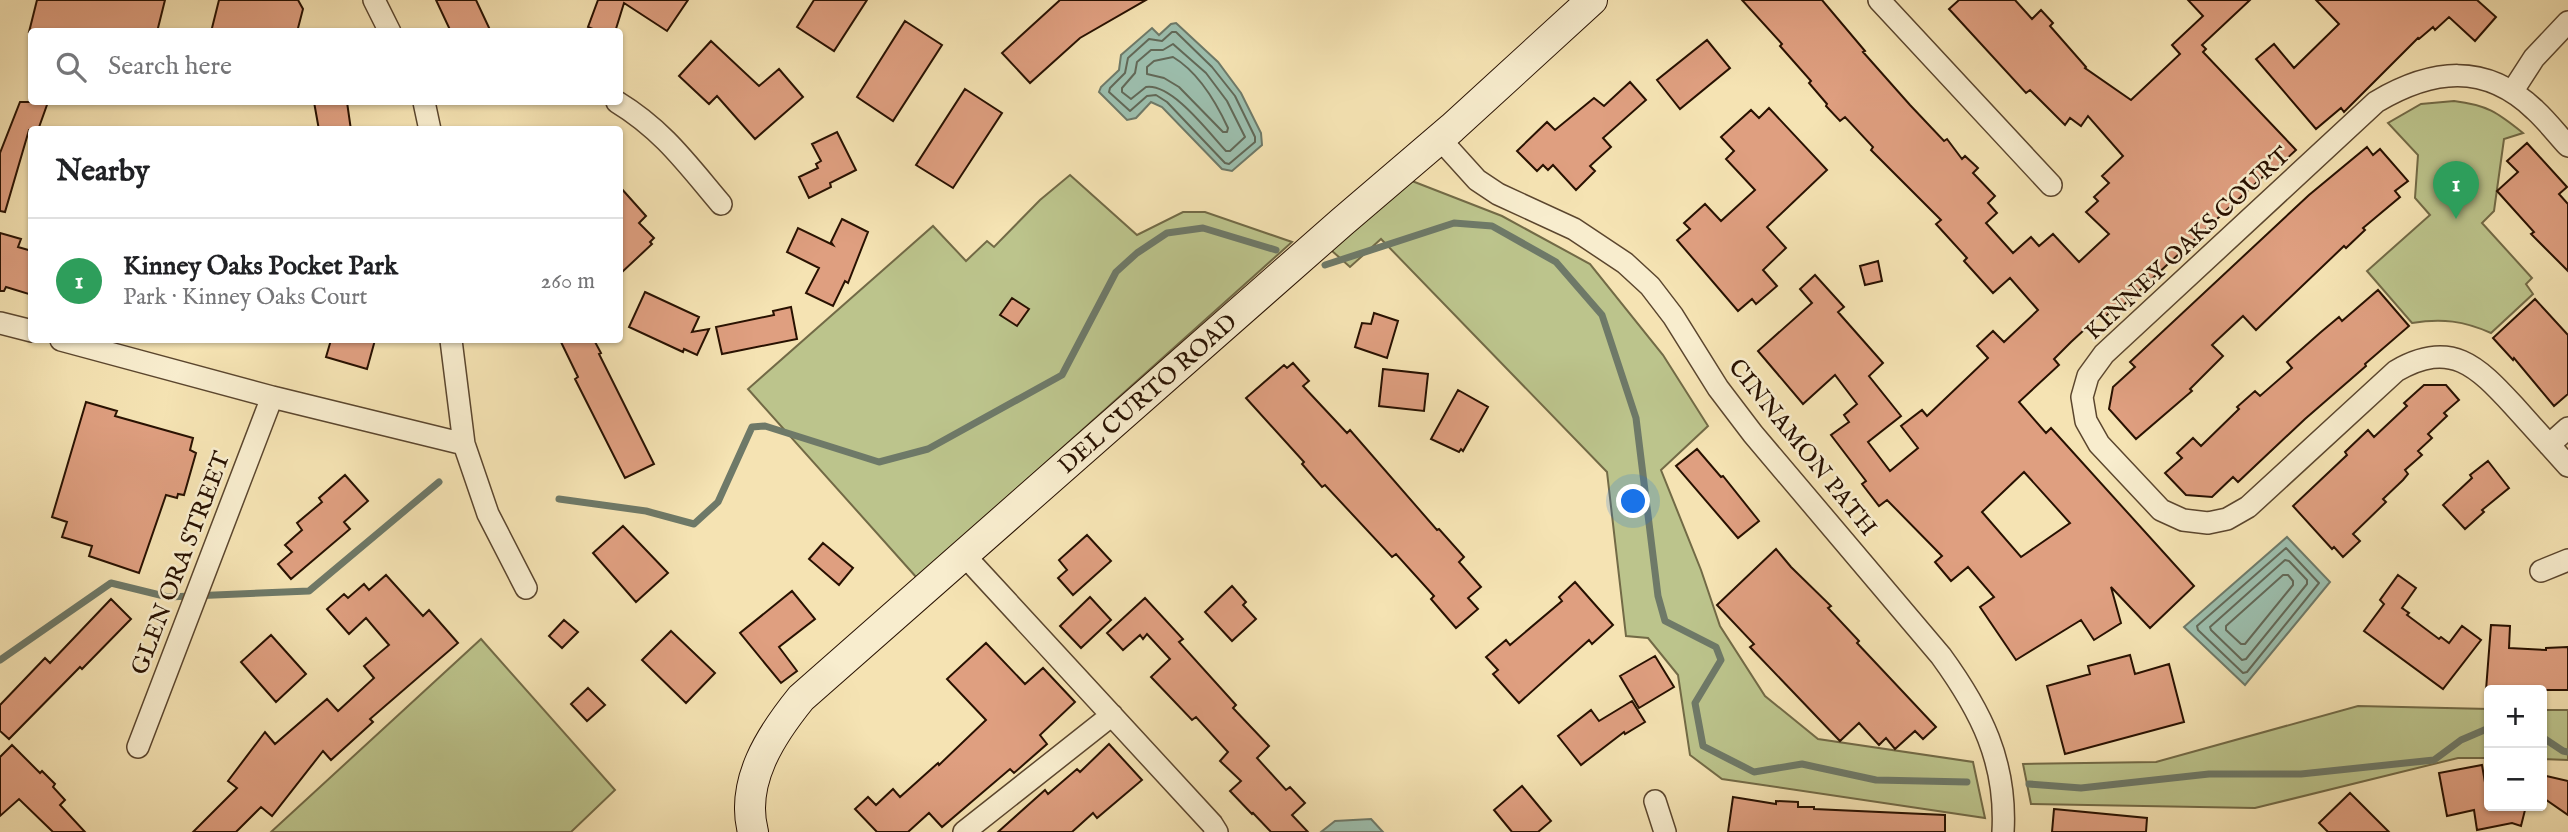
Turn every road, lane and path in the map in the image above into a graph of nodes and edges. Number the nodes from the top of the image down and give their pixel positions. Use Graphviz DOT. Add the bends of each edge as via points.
graph roads {
  1 [pos="374,0"];
  2 [pos="1592,0"];
  3 [pos="1879,0"];
  4 [pos="2568,22"];
  5 [pos="388,28"];
  6 [pos="2512,92"];
  7 [pos="427,105"];
  8 [pos="622,105"];
  9 [pos="429,126"];
  10 [pos="1439,138"];
  11 [pos="2568,146"];
  12 [pos="2051,185"];
  13 [pos="721,204"];
  14 [pos="0,323"];
  15 [pos="28,330"];
  16 [pos="72,343"];
  17 [pos="451,343"];
  18 [pos="272,397"];
  19 [pos="2568,428"];
  20 [pos="464,444"];
  21 [pos="2549,445"];
  22 [pos="2568,466"];
  23 [pos="964,555"];
  24 [pos="2568,560"];
  25 [pos="2542,571"];
  26 [pos="526,588"];
  27 [pos="1112,715"];
  28 [pos="138,747"];
  29 [pos="1655,802"];
  30 [pos="751,825"];
  31 [pos="2004,825"];
  32 [pos="964,832"];
  33 [pos="1217,832"];
  34 [pos="1665,832"];
  1 -- 5 [label="street"];
  2 -- 10 [label="street, DEL CURTO ROAD"];
  3 -- 12 [label="street"];
  4 -- 6 [label="street" via="2534,58"];
  6 -- 11 [label="street, KINNEY OAKS COURT"];
  6 -- 21 [label="street, KINNEY OAKS COURT" via="2489,81 2442,75 2417,81 2376,102 2104,354 2088,376 2082,397 2086,421 2099,444 2161,510 2182,520 2208,523 2248,507 2396,371 2415,359 2440,356 2463,361 2485,374"];
  7 -- 9 [label="street"];
  8 -- 13 [label="street" via="660,133"];
  10 -- 23 [label="street, DEL CURTO ROAD"];
  10 -- 31 [label="street, CINNAMON PATH" via="1477,180 1574,229 1650,286 1753,434 1965,688 2003,783"];
  14 -- 15 [label="street"];
  16 -- 18 [label="street"];
  17 -- 20 [label="street"];
  18 -- 20 [label="street"];
  18 -- 28 [label="street, GLEN ORA STREET"];
  19 -- 21 [label="street"];
  20 -- 26 [label="street" via="488,514"];
  21 -- 22 [label="street"];
  23 -- 27 [label="street"];
  23 -- 30 [label="street, DEL CURTO ROAD" via="802,698 776,729 752,789"];
  24 -- 25 [label="street"];
  27 -- 32 [label="street"];
  27 -- 33 [label="street"];
  29 -- 34 [label="street"];
}
